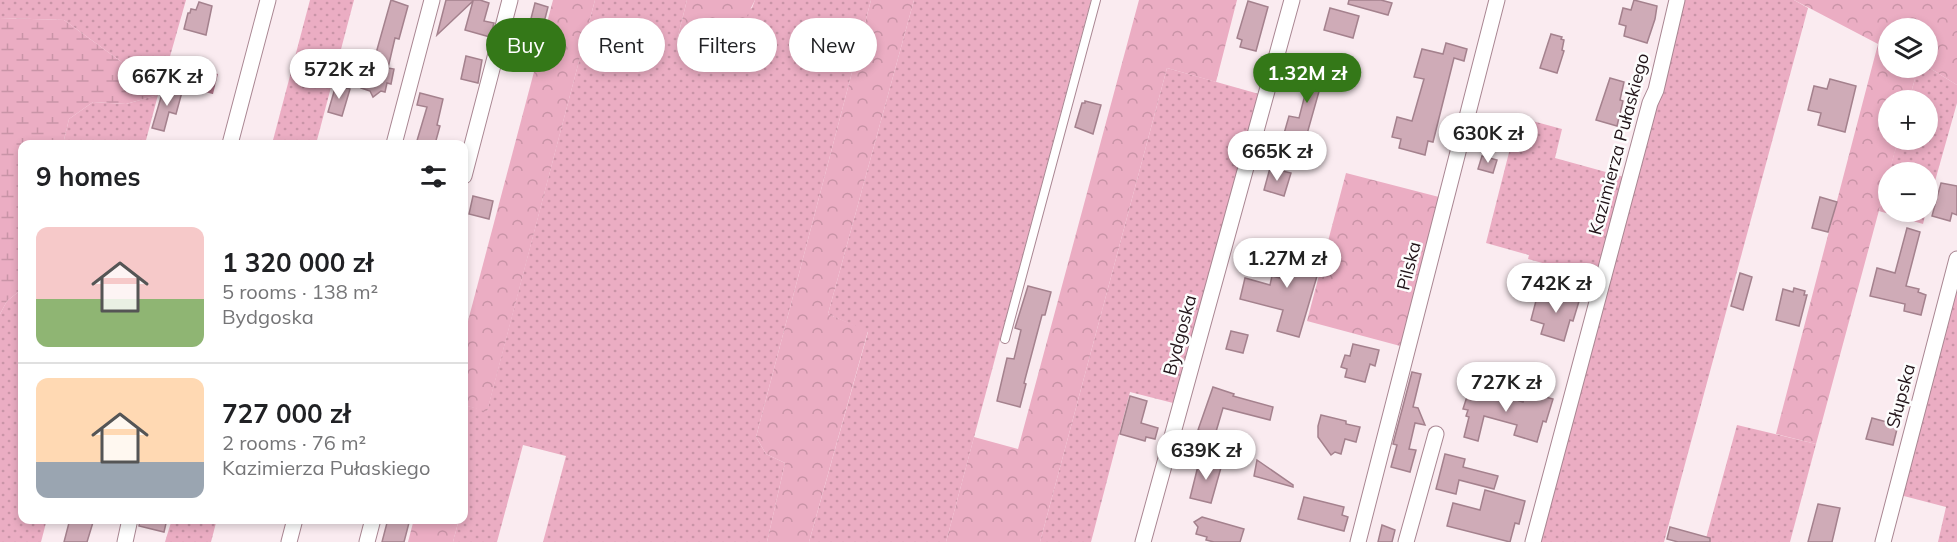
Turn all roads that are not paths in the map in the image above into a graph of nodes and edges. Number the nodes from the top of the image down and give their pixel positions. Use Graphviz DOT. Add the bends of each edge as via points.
graph roads {
  1 [pos="268,0"];
  2 [pos="432,0"];
  3 [pos="510,0"];
  4 [pos="1096,0"];
  5 [pos="1292,0"];
  6 [pos="1497,0"];
  7 [pos="1677,0"];
  8 [pos="231,140"];
  9 [pos="395,140"];
  10 [pos="468,161"];
  11 [pos="1957,259"];
  12 [pos="1005,339"];
  13 [pos="1436,434"];
  14 [pos="129,524"];
  15 [pos="294,524"];
  16 [pos="372,524"];
  17 [pos="125,542"];
  18 [pos="289,542"];
  19 [pos="367,542"];
  20 [pos="1143,542"];
  21 [pos="1358,542"];
  22 [pos="1406,542"];
  23 [pos="1533,542"];
  24 [pos="1883,542"];
  1 -- 8 [label="street"];
  2 -- 9 [label="street"];
  3 -- 10 [label="street"];
  4 -- 12 [label="lane"];
  5 -- 20 [label="street, Bydgoska"];
  6 -- 21 [label="street, Pilska"];
  7 -- 23 [label="street, Kazimierza Pułaskiego"];
  11 -- 24 [label="street, Słupska"];
  13 -- 22 [label="street"];
  14 -- 17 [label="street"];
  15 -- 18 [label="street"];
  16 -- 19 [label="street"];
}
